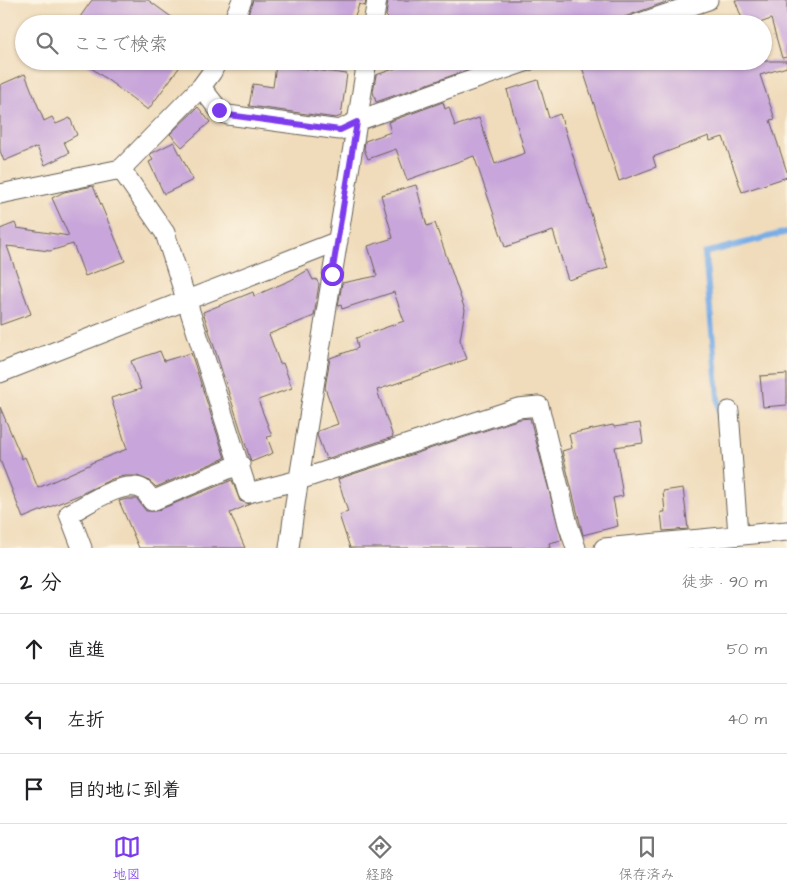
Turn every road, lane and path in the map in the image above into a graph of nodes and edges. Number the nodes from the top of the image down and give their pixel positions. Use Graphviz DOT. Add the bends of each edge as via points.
graph roads {
  1 [pos="242,0"];
  2 [pos="377,0"];
  3 [pos="708,0"];
  4 [pos="236,15"];
  5 [pos="375,15"];
  6 [pos="664,15"];
  7 [pos="213,70"];
  8 [pos="366,70"];
  9 [pos="503,70"];
  10 [pos="201,87"];
  11 [pos="357,122"];
  12 [pos="121,169"];
  13 [pos="0,194"];
  14 [pos="338,241"];
  15 [pos="187,300"];
  16 [pos="0,373"];
  17 [pos="729,412"];
  18 [pos="240,464"];
  19 [pos="299,480"];
  20 [pos="787,531"];
  21 [pos="741,539"];
  22 [pos="82,548"];
  23 [pos="289,548"];
  24 [pos="576,548"];
  25 [pos="604,548"];
  1 -- 4 [label="street"];
  2 -- 5 [label="street"];
  3 -- 6 [label="street"];
  7 -- 10 [label="street"];
  8 -- 11 [label="street"];
  9 -- 11 [label="street"];
  10 -- 11 [label="street" via="219,110 228,115 340,130"];
  10 -- 12 [label="street"];
  11 -- 14 [label="street"];
  12 -- 13 [label="street"];
  12 -- 15 [label="street" via="165,233"];
  14 -- 15 [label="street"];
  14 -- 19 [label="street"];
  15 -- 16 [label="street"];
  15 -- 18 [label="street"];
  17 -- 21 [label="street"];
  18 -- 19 [label="street" via="248,493"];
  18 -- 22 [label="street" via="152,501 143,489 130,487 102,496 69,514"];
  19 -- 23 [label="street"];
  19 -- 24 [label="street" via="518,408 538,406"];
  20 -- 21 [label="street"];
  21 -- 25 [label="street"];
}
